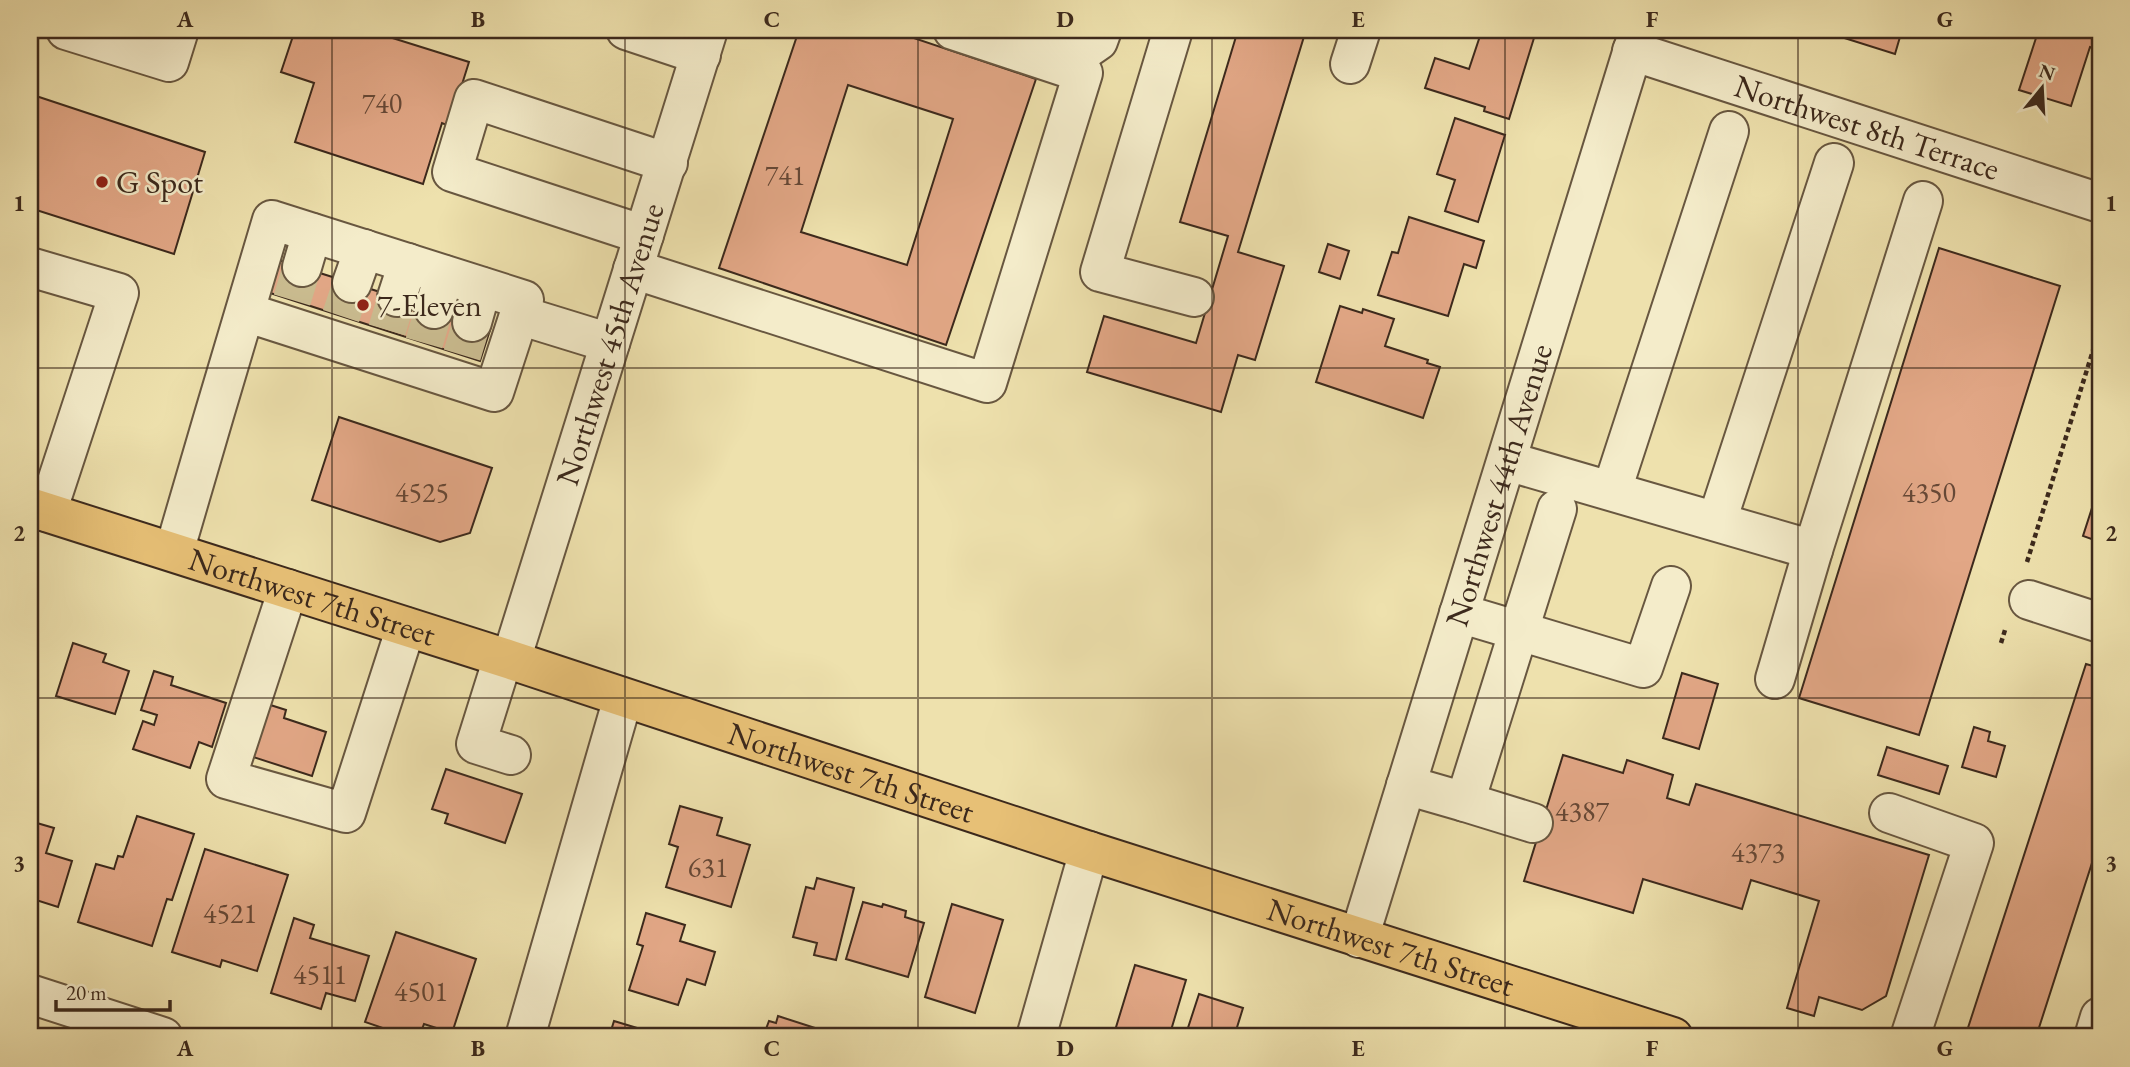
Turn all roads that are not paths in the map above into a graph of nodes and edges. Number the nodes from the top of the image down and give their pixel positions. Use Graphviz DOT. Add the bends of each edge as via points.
graph roads {
  1 [pos="66,30"];
  2 [pos="179,30"];
  3 [pos="626,30"];
  4 [pos="953,30"];
  5 [pos="1025,30"];
  6 [pos="1173,30"];
  7 [pos="1094,40"];
  8 [pos="1636,41"];
  9 [pos="705,42"];
  10 [pos="1729,131"];
  11 [pos="668,163"];
  12 [pos="1834,163"];
  13 [pos="1923,201"];
  14 [pos="2100,203"];
  15 [pos="638,252"];
  16 [pos="30,267"];
  17 [pos="298,281"];
  18 [pos="348,297"];
  19 [pos="1194,297"];
  20 [pos="245,312"];
  21 [pos="393,312"];
  22 [pos="519,315"];
  23 [pos="430,323"];
  24 [pos="468,336"];
  25 [pos="610,343"];
  26 [pos="1507,461"];
  27 [pos="1612,490"];
  28 [pos="38,509"];
  29 [pos="1557,509"];
  30 [pos="1717,521"];
  31 [pos="1813,550"];
  32 [pos="174,552"];
  33 [pos="2028,582"];
  34 [pos="1671,586"];
  35 [pos="288,589"];
  36 [pos="1459,613"];
  37 [pos="2100,623"];
  38 [pos="406,627"];
  39 [pos="1518,631"];
  40 [pos="507,659"];
  41 [pos="1775,678"];
  42 [pos="623,698"];
  43 [pos="511,755"];
  44 [pos="1406,785"];
  45 [pos="1465,802"];
  46 [pos="1889,813"];
  47 [pos="1533,823"];
  48 [pos="1089,851"];
  49 [pos="1359,938"];
  50 [pos="30,994"];
  51 [pos="2100,1017"];
  52 [pos="1631,1031"];
  53 [pos="163,1037"];
  54 [pos="525,1037"];
  55 [pos="1036,1037"];
  56 [pos="1673,1037"];
  57 [pos="1910,1037"];
  58 [pos="2094,1037"];
  1 -- 2 [label="street" via="169,62"];
  3 -- 9 [label="street"];
  4 -- 15 [label="street" via="1083,73 986,383"];
  5 -- 7 [label="street"];
  6 -- 19 [label="street" via="1100,272"];
  8 -- 14 [label="street, Northwest 8th Terrace"];
  8 -- 26 [label="street, Northwest 44th Avenue"];
  9 -- 11 [label="street, Northwest 45th Avenue"];
  10 -- 27 [label="street"];
  11 -- 15 [label="street, Northwest 45th Avenue"];
  11 -- 15 [label="street" via="474,99 452,172"];
  12 -- 30 [label="street"];
  13 -- 31 [label="street"];
  15 -- 25 [label="street, Northwest 45th Avenue"];
  16 -- 28 [label="street" via="119,293"];
  17 -- 18 [label="street"];
  17 -- 18 [label="street"];
  17 -- 20 [label="street"];
  17 -- 20 [label="street" via="272,220"];
  18 -- 21 [label="street"];
  18 -- 21 [label="street"];
  20 -- 32 [label="street"];
  21 -- 23 [label="street"];
  21 -- 23 [label="street"];
  22 -- 24 [label="street" via="524,300"];
  22 -- 24 [label="street" via="494,392"];
  22 -- 25 [label="street"];
  23 -- 24 [label="street"];
  23 -- 24 [label="street"];
  25 -- 40 [label="street, Northwest 45th Avenue"];
  26 -- 27 [label="street"];
  26 -- 36 [label="street, Northwest 44th Avenue"];
  27 -- 30 [label="street"];
  28 -- 32 [label="main road, Northwest 7th Street"];
  29 -- 39 [label="street"];
  30 -- 31 [label="street"];
  31 -- 41 [label="street"];
  32 -- 35 [label="main road, Northwest 7th Street"];
  33 -- 37 [label="street"];
  34 -- 39 [label="street" via="1643,668"];
  35 -- 38 [label="main road, Northwest 7th Street"];
  35 -- 38 [label="street" via="226,779 346,813"];
  36 -- 39 [label="street"];
  36 -- 44 [label="street, Northwest 44th Avenue"];
  38 -- 40 [label="main road, Northwest 7th Street"];
  39 -- 45 [label="street"];
  40 -- 42 [label="main road, Northwest 7th Street"];
  40 -- 43 [label="street, Northwest 45th Avenue" via="476,744"];
  42 -- 48 [label="main road, Northwest 7th Street"];
  42 -- 54 [label="street"];
  44 -- 45 [label="street"];
  44 -- 49 [label="street, Northwest 44th Avenue"];
  45 -- 47 [label="street"];
  46 -- 57 [label="street" via="1974,843"];
  48 -- 49 [label="main road, Northwest 7th Street"];
  48 -- 55 [label="street"];
  49 -- 52 [label="main road, Northwest 7th Street"];
  50 -- 53 [label="street"];
  51 -- 58 [label="street"];
  52 -- 56 [label="main road, Northwest 7th Street"];
}
